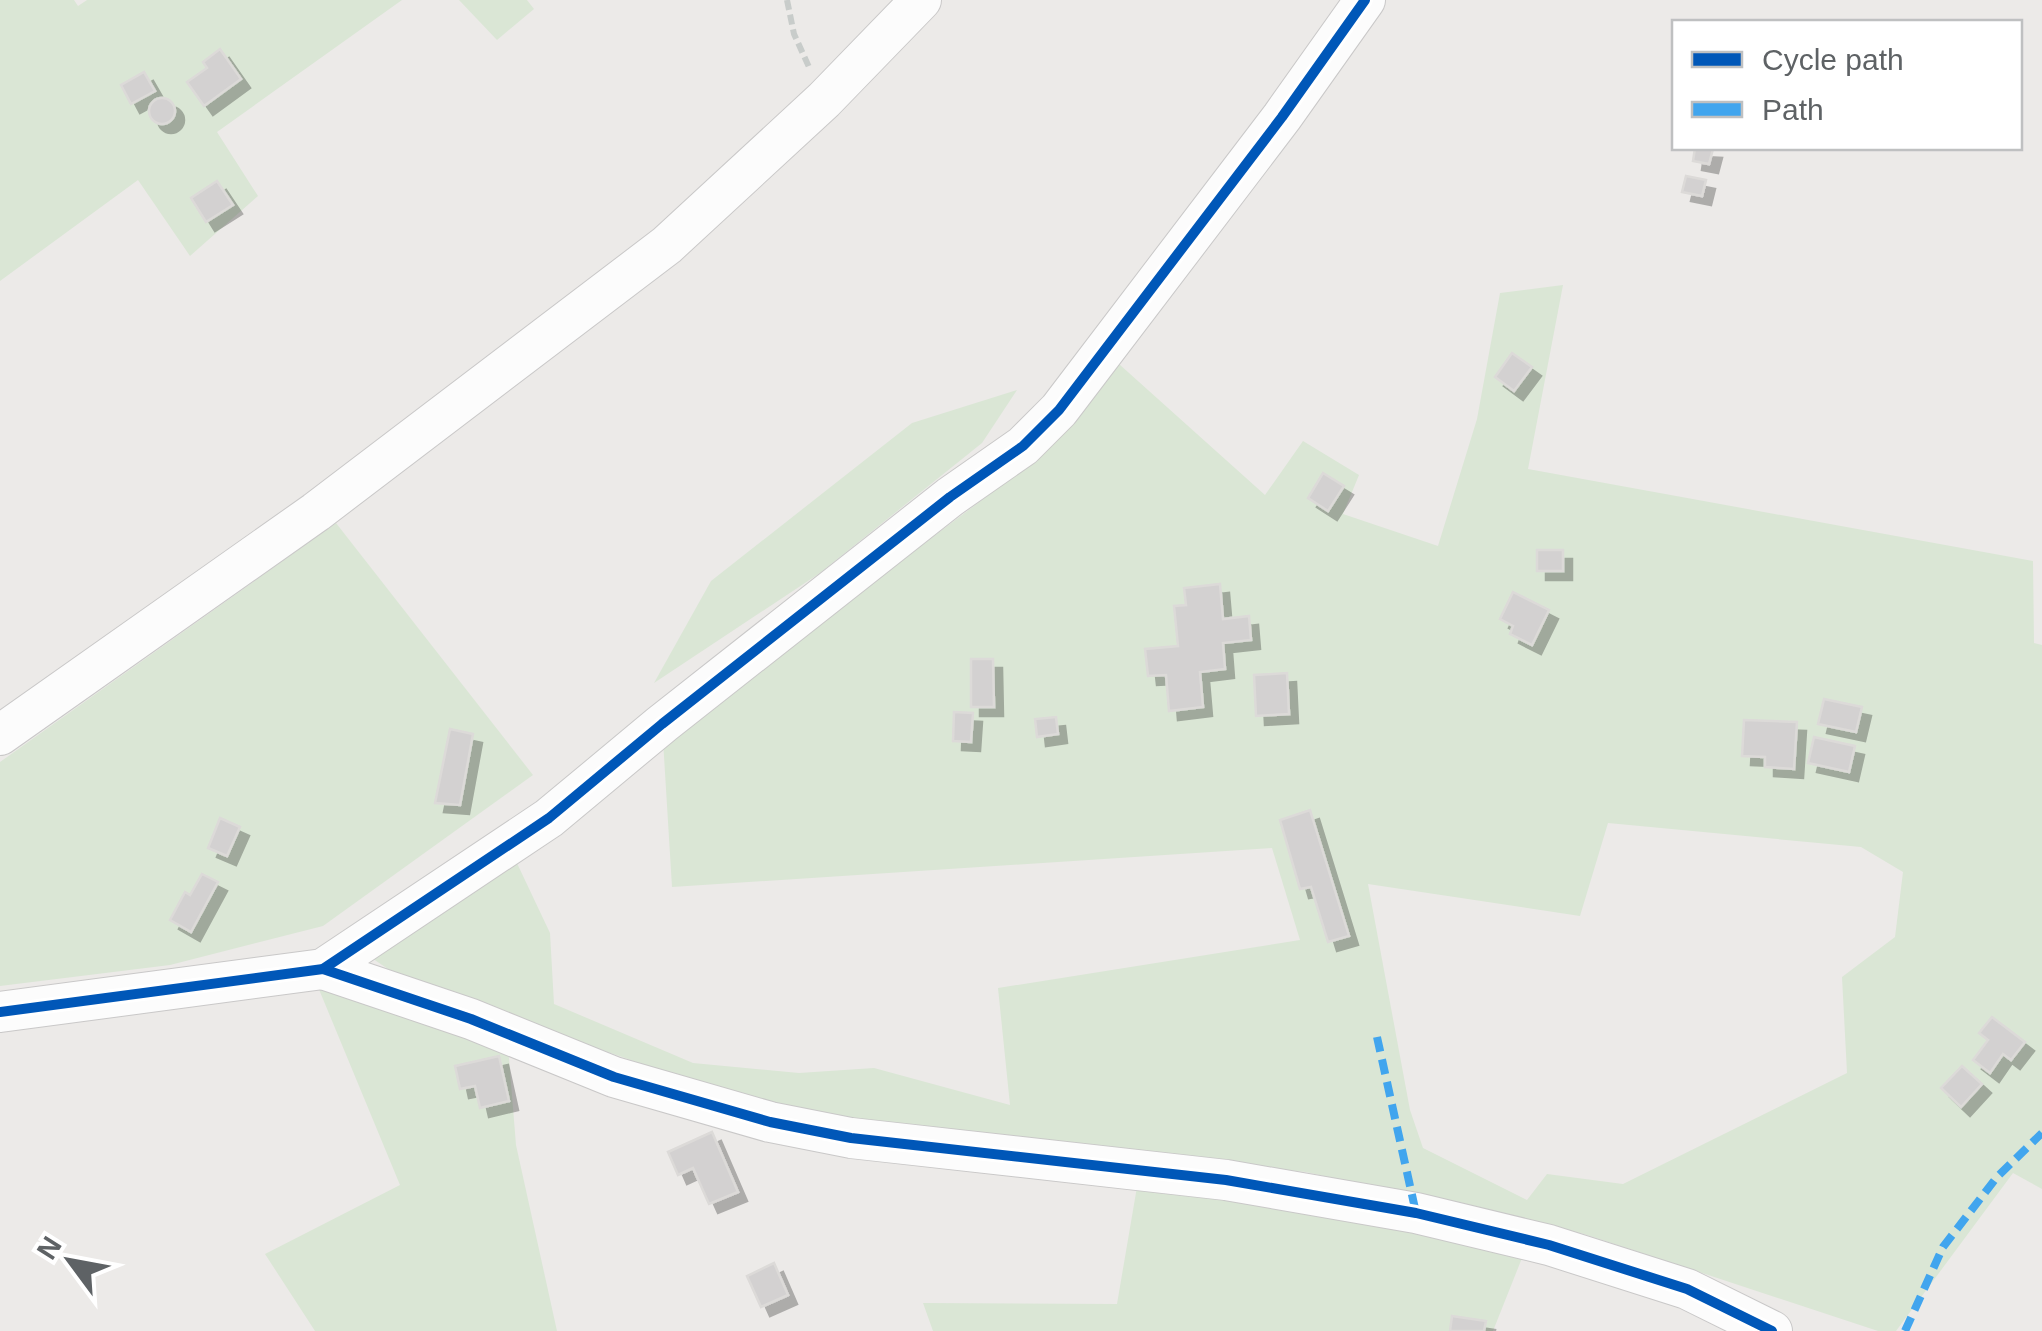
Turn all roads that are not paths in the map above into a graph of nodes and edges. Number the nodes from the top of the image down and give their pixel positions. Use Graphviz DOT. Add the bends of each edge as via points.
graph roads {
  1 [pos="921,0"];
  2 [pos="1365,0"];
  3 [pos="0,735"];
  4 [pos="323,969"];
  5 [pos="0,1012"];
  6 [pos="1772,1331"];
  1 -- 3 [label="street" via="667,245 316,512"];
  2 -- 4 [label="street" via="1116,339 1022,446 548,818"];
  4 -- 5 [label="street"];
  4 -- 6 [label="street" via="614,1077 770,1122 852,1138 1226,1180 1416,1214 1532,1240 1686,1289"];
}
